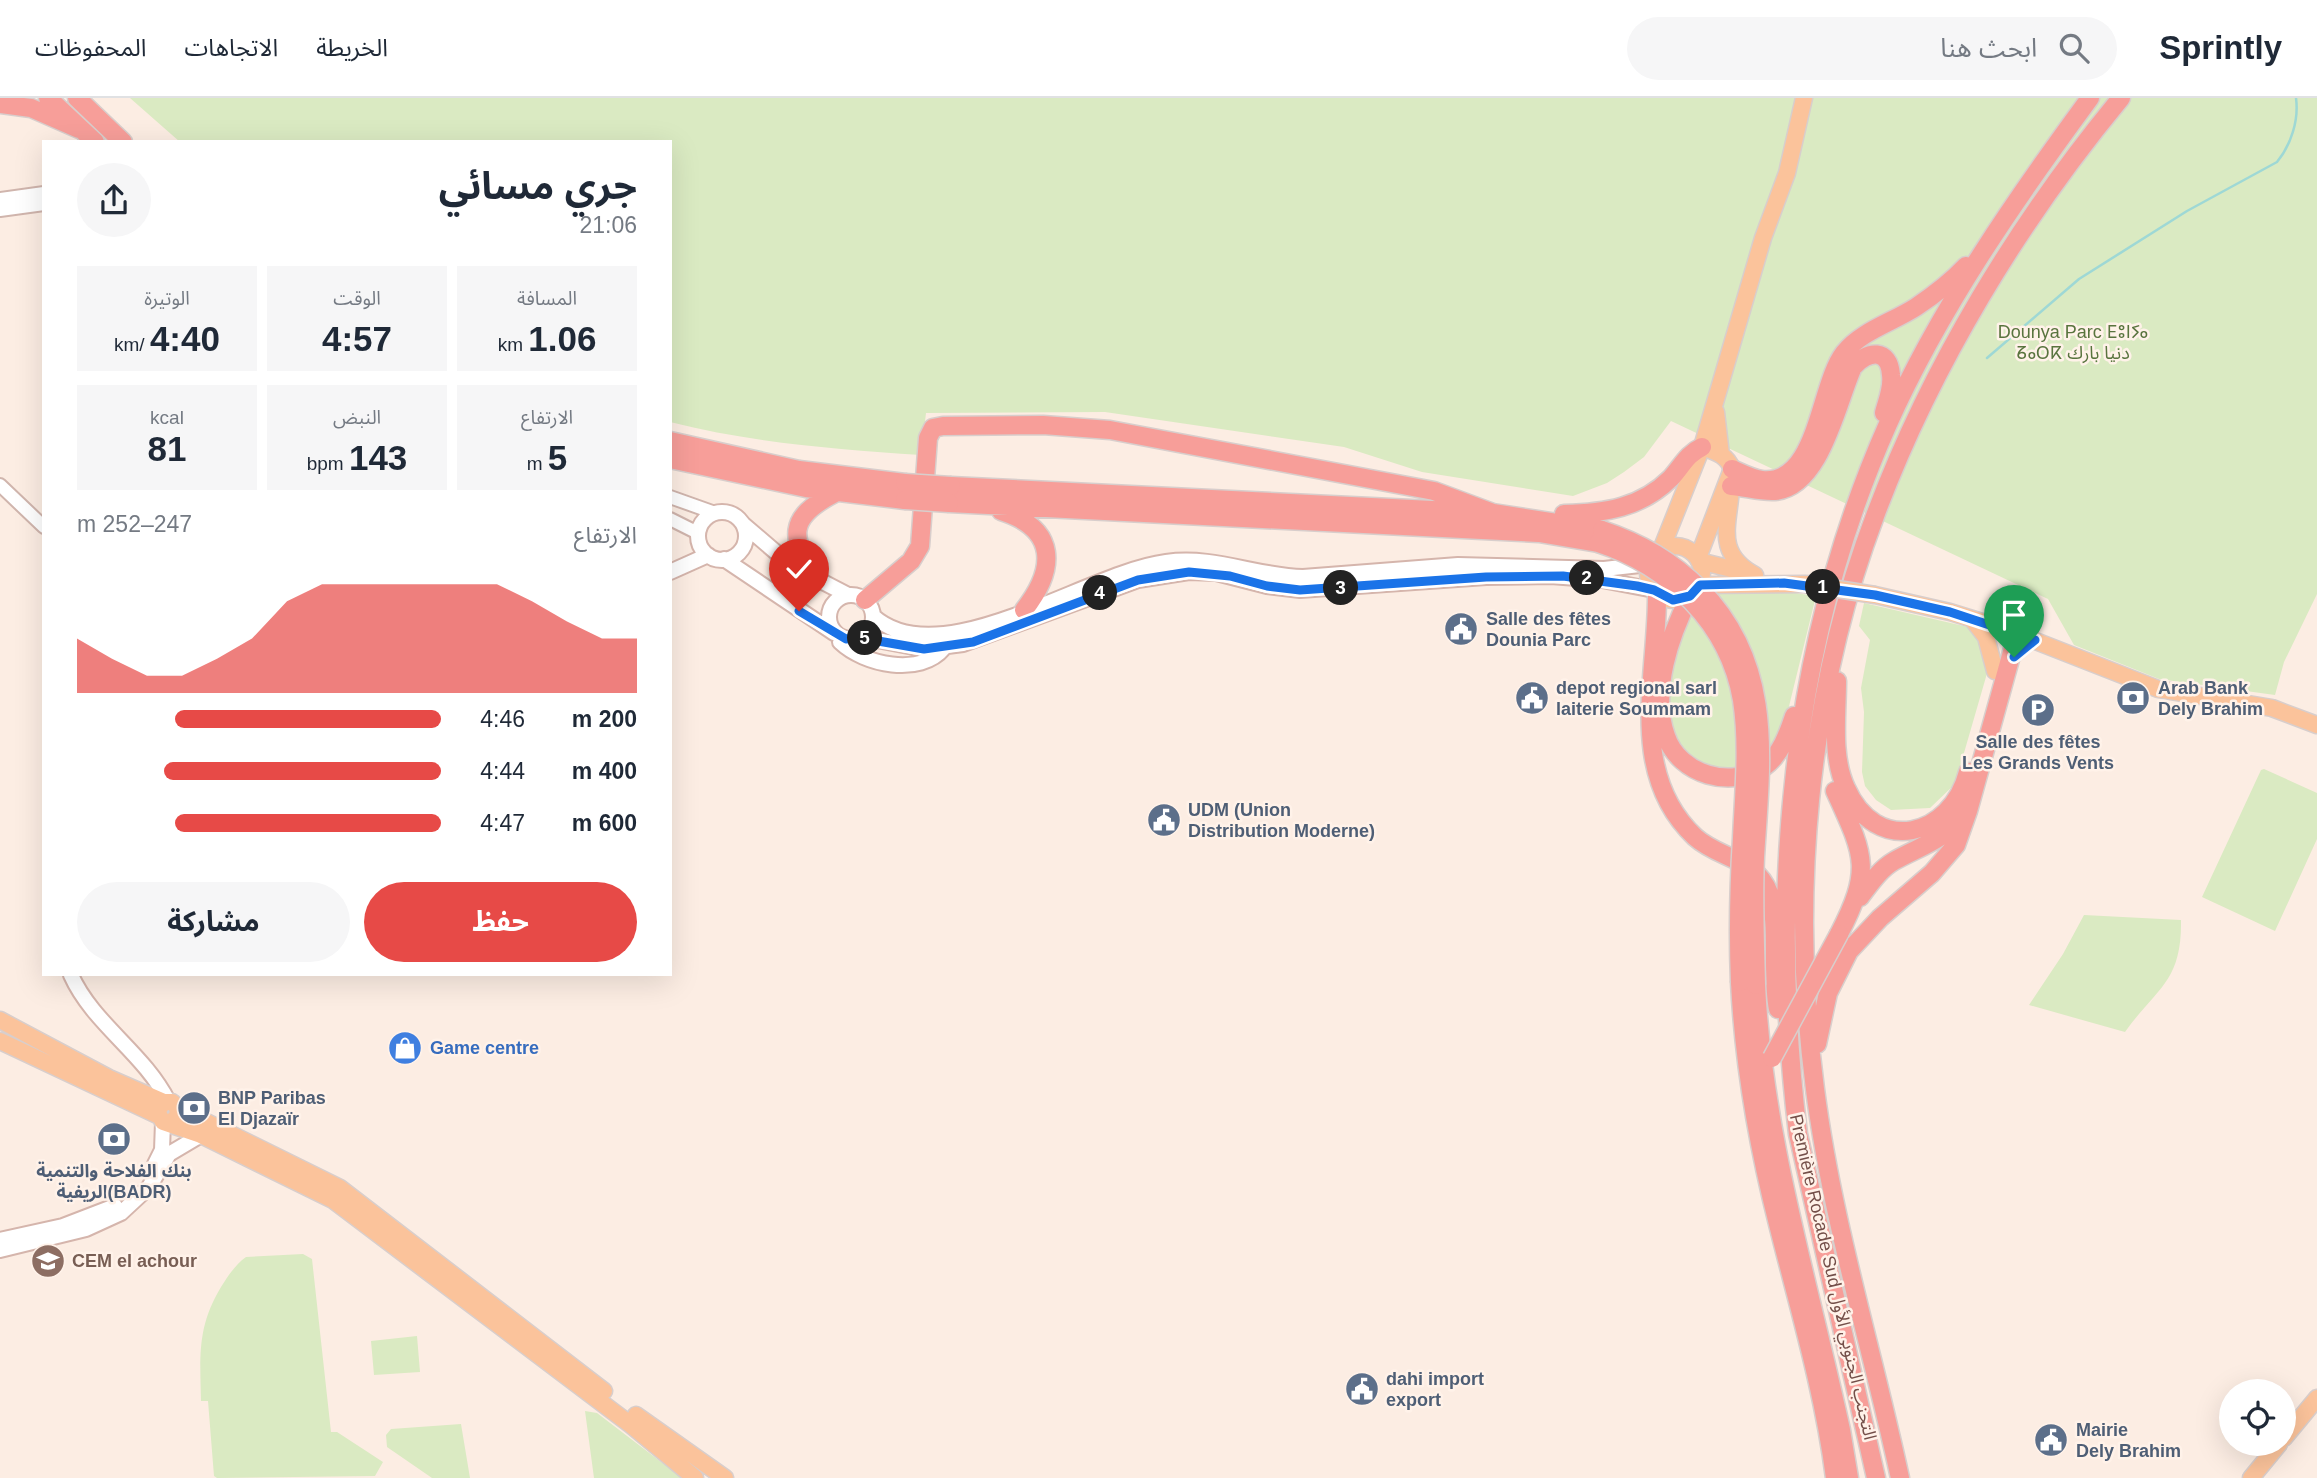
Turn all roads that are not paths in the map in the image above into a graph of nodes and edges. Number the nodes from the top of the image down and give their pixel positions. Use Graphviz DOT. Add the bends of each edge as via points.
graph roads {
  1 [pos="48,98"];
  2 [pos="77,98"];
  3 [pos="1804,98"];
  4 [pos="2090,98"];
  5 [pos="2121,98"];
  6 [pos="0,104"];
  7 [pos="79,129"];
  8 [pos="93,140"];
  9 [pos="121,140"];
  10 [pos="42,193"];
  11 [pos="0,199"];
  12 [pos="42,204"];
  13 [pos="0,210"];
  14 [pos="2010,212"];
  15 [pos="1715,406"];
  16 [pos="672,441"];
  17 [pos="1702,447"];
  18 [pos="672,459"];
  19 [pos="1729,471"];
  20 [pos="0,485"];
  21 [pos="905,492"];
  22 [pos="835,493"];
  23 [pos="950,495"];
  24 [pos="1859,497"];
  25 [pos="672,498"];
  26 [pos="981,505"];
  27 [pos="715,513"];
  28 [pos="1493,513"];
  29 [pos="1539,518"];
  30 [pos="672,521"];
  31 [pos="743,524"];
  32 [pos="42,525"];
  33 [pos="1600,536"];
  34 [pos="702,544"];
  35 [pos="1656,557"];
  36 [pos="724,559"];
  37 [pos="1699,560"];
  38 [pos="677,568"];
  39 [pos="1755,575"];
  40 [pos="817,580"];
  41 [pos="1784,583"];
  42 [pos="1695,590"];
  43 [pos="1656,591"];
  44 [pos="848,595"];
  45 [pos="869,608"];
  46 [pos="1024,610"];
  47 [pos="1972,619"];
  48 [pos="2011,631"];
  49 [pos="837,637"];
  50 [pos="861,638"];
  51 [pos="2035,640"];
  52 [pos="1838,641"];
  53 [pos="944,648"];
  54 [pos="1814,649"];
  55 [pos="2002,667"];
  56 [pos="1837,719"];
  57 [pos="2317,724"];
  58 [pos="1973,794"];
  59 [pos="1854,905"];
  60 [pos="72,976"];
  61 [pos="1748,984"];
  62 [pos="0,1020"];
  63 [pos="1789,1034"];
  64 [pos="0,1041"];
  65 [pos="1815,1093"];
  66 [pos="1768,1108"];
  67 [pos="167,1112"];
  68 [pos="201,1135"];
  69 [pos="0,1240"];
  70 [pos="0,1250"];
  71 [pos="2317,1398"];
  72 [pos="2296,1423"];
  73 [pos="2268,1456"];
  74 [pos="695,1478"];
  75 [pos="725,1478"];
  76 [pos="1835,1478"];
  77 [pos="1849,1478"];
  78 [pos="1876,1478"];
  79 [pos="1900,1478"];
  80 [pos="2251,1478"];
  1 -- 7 [label="highway"];
  2 -- 9 [label="highway"];
  3 -- 15 [label="main road" via="1787,173 1763,238"];
  4 -- 14 [label="highway, Première Rocade Sud التجنب الجنوبي الأول"];
  5 -- 52 [label="highway, Première Rocade Sud التجنب الجنوبي الأول" via="2055,183 1950,352 1875,514"];
  6 -- 7 [label="highway" via="31,108"];
  7 -- 8 [label="highway"];
  10 -- 11 [label="street"];
  12 -- 13 [label="street"];
  14 -- 19 [label="highway" via="1952,281 1844,353 1795,468 1779,478 1761,480"];
  14 -- 24 [label="highway, Première Rocade Sud التجنب الجنوبي الأول" via="1929,342 1888,424"];
  15 -- 17 [label="main road"];
  15 -- 19 [label="main road"];
  16 -- 21 [label="highway"];
  17 -- 19 [label="main road"];
  17 -- 29 [label="highway" via="1663,485 1636,502 1603,513"];
  17 -- 35 [label="main road"];
  18 -- 22 [label="highway"];
  19 -- 24 [label="highway" via="1778,491 1797,482 1813,466 1853,367 1863,355 1873,353 1889,365 1890,392"];
  19 -- 37 [label="main road"];
  19 -- 39 [label="main road" via="1727,543 1735,558"];
  20 -- 32 [label="street"];
  21 -- 22 [label="highway"];
  21 -- 23 [label="highway, bridge"];
  22 -- 40 [label="highway" via="811,506 798,527 799,552"];
  23 -- 26 [label="highway"];
  23 -- 28 [label="highway"];
  24 -- 54 [label="highway, Première Rocade Sud التجنب الجنوبي الأول" via="1837,558"];
  25 -- 27 [label="street"];
  26 -- 33 [label="highway"];
  26 -- 46 [label="highway" via="1023,520 1044,547 1043,583"];
  27 -- 31 [label="main road" via="731,514"];
  27 -- 34 [label="main road" via="706,518"];
  28 -- 29 [label="highway"];
  28 -- 45 [label="highway" via="1434,491 1110,430 943,426 933,428 929,438 920,545"];
  29 -- 33 [label="highway"];
  30 -- 34 [label="street"];
  31 -- 36 [label="main road" via="744,544 734,556"];
  31 -- 40 [label="main road" via="780,557"];
  33 -- 61 [label="highway, bridge" via="1648,548 1688,576 1726,620 1751,672 1761,780"];
  34 -- 36 [label="main road"];
  34 -- 38 [label="main road"];
  35 -- 37 [label="main road" via="1677,546"];
  35 -- 43 [label="main road" via="1648,572"];
  35 -- 46 [label="main road" via="1616,569 1458,565 1303,577 1181,560 1131,569"];
  36 -- 49 [label="main road"];
  37 -- 39 [label="main road"];
  37 -- 42 [label="main road" via="1702,569"];
  39 -- 41 [label="main road"];
  40 -- 44 [label="main road"];
  41 -- 42 [label="main road"];
  41 -- 47 [label="main road, bridge" via="1875,595"];
  42 -- 43 [label="main road" via="1673,600"];
  42 -- 54 [label="highway" via="1668,650 1661,712 1673,750 1697,771 1732,777 1764,767 1776,756 1796,712"];
  43 -- 53 [label="main road" via="1551,576 1300,590 1216,573 1176,573 1138,580 973,642"];
  43 -- 63 [label="highway" via="1649,722 1656,766 1686,828 1709,847 1748,865 1769,892 1777,1002"];
  44 -- 45 [label="main road"];
  44 -- 49 [label="main road" via="831,607 828,618"];
  45 -- 46 [label="main road" via="900,632 935,637 967,631"];
  45 -- 50 [label="main road" via="872,626"];
  47 -- 48 [label="main road"];
  47 -- 55 [label="main road"];
  48 -- 51 [label="main road"];
  48 -- 55 [label="highway"];
  49 -- 50 [label="main road"];
  49 -- 53 [label="main road" via="862,656 899,665 928,660"];
  50 -- 53 [label="main road"];
  51 -- 55 [label="main road"];
  51 -- 57 [label="main road" via="2158,689 2272,708"];
  52 -- 56 [label="highway"];
  52 -- 65 [label="highway, Première Rocade Sud التجنب الجنوبي الأول" via="1813,781 1806,867 1805,998"];
  54 -- 63 [label="highway, Première Rocade Sud التجنب الجنوبي الأول" via="1795,758 1786,867"];
  55 -- 56 [label="highway" via="1962,790 1952,808 1925,828 1892,829 1861,813 1841,778"];
  55 -- 58 [label="highway"];
  56 -- 59 [label="highway" via="1831,777 1861,855"];
  58 -- 59 [label="highway" via="1949,830 1892,862"];
  58 -- 65 [label="highway" via="1945,860 1858,939 1833,978 1819,1025"];
  59 -- 66 [label="highway, bridge" via="1772,1058"];
  60 -- 67 [label="main road" via="80,993 143,1060"];
  61 -- 66 [label="highway"];
  61 -- 76 [label="highway" via="1746,1058 1760,1143 1811,1348"];
  62 -- 67 [label="main road"];
  63 -- 78 [label="highway, Première Rocade Sud التجنب الجنوبي الأول" via="1798,1134"];
  64 -- 67 [label="main road"];
  65 -- 79 [label="highway, Première Rocade Sud التجنب الجنوبي الأول" via="1844,1247"];
  66 -- 77 [label="highway"];
  67 -- 68 [label="main road"];
  67 -- 69 [label="main road" via="157,1161 119,1204 63,1226"];
  67 -- 75 [label="main road" via="340,1188"];
  68 -- 70 [label="main road" via="169,1154 149,1187 121,1213 86,1229"];
  68 -- 74 [label="main road" via="350,1212"];
  71 -- 72 [label="main road"];
  73 -- 80 [label="main road"];
}
